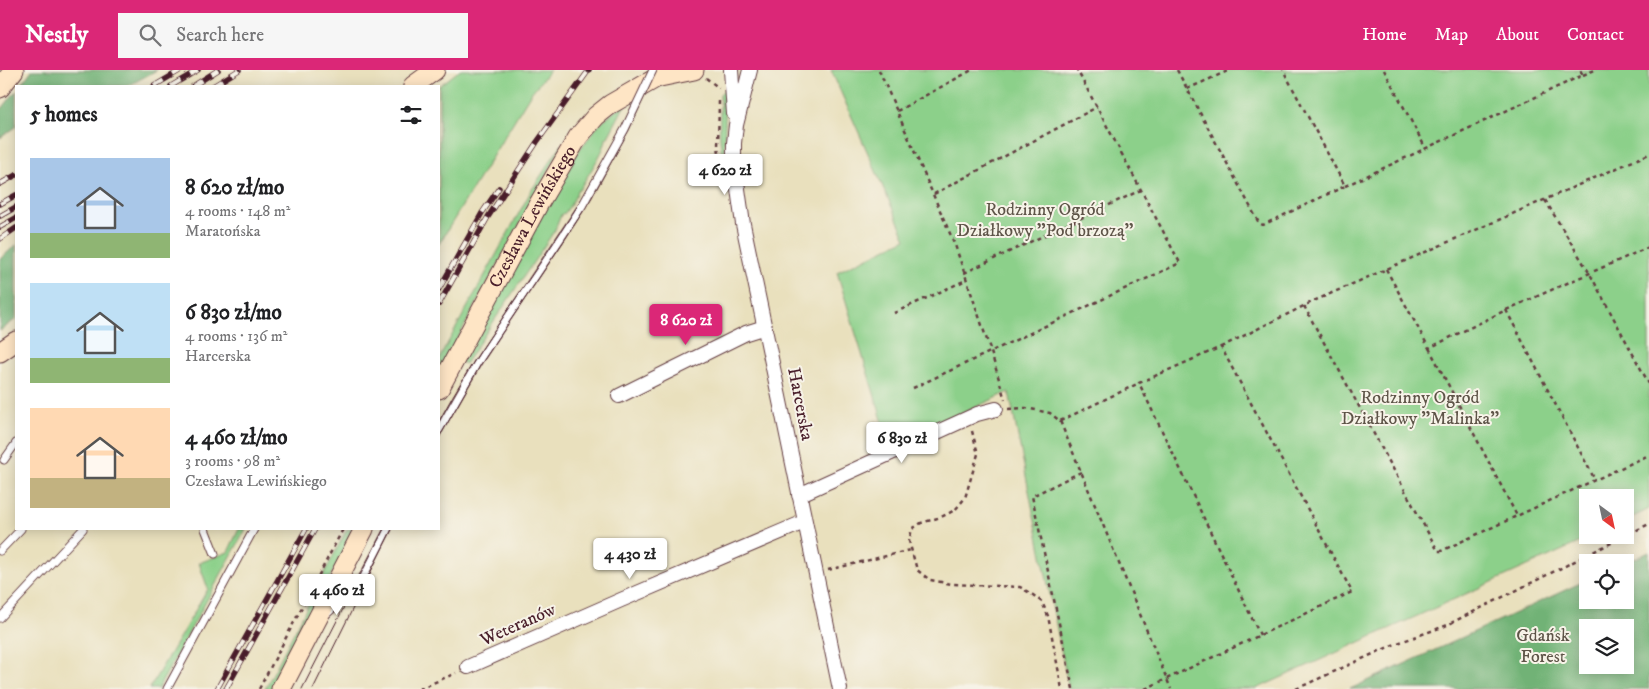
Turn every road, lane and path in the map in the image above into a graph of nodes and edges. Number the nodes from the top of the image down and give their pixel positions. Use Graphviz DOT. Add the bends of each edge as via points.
graph roads {
  1 [pos="14,70"];
  2 [pos="434,70"];
  3 [pos="694,70"];
  4 [pos="731,70"];
  5 [pos="750,70"];
  6 [pos="879,70"];
  7 [pos="972,70"];
  8 [pos="1077,70"];
  9 [pos="1177,70"];
  10 [pos="1230,70"];
  11 [pos="1283,70"];
  12 [pos="1384,70"];
  13 [pos="1580,70"];
  14 [pos="1595,70"];
  15 [pos="661,72"];
  16 [pos="1583,76"];
  17 [pos="414,85"];
  18 [pos="0,88"];
  19 [pos="1187,89"];
  20 [pos="1097,107"];
  21 [pos="897,111"];
  22 [pos="736,126"];
  23 [pos="1426,149"];
  24 [pos="1649,154"];
  25 [pos="1345,186"];
  26 [pos="1141,190"];
  27 [pos="934,194"];
  28 [pos="1545,200"];
  29 [pos="1649,247"];
  30 [pos="1386,270"];
  31 [pos="964,272"];
  32 [pos="1590,274"];
  33 [pos="966,280"];
  34 [pos="1304,306"];
  35 [pos="1506,310"];
  36 [pos="894,313"];
  37 [pos="765,327"];
  38 [pos="15,342"];
  39 [pos="1222,347"];
  40 [pos="1429,348"];
  41 [pos="0,352"];
  42 [pos="991,352"];
  43 [pos="1139,383"];
  44 [pos="1649,384"];
  45 [pos="440,387"];
  46 [pos="913,388"];
  47 [pos="618,396"];
  48 [pos="1002,409"];
  49 [pos="966,419"];
  50 [pos="1060,421"];
  51 [pos="440,428"];
  52 [pos="15,444"];
  53 [pos="1649,455"];
  54 [pos="1,460"];
  55 [pos="1081,472"];
  56 [pos="1595,480"];
  57 [pos="799,495"];
  58 [pos="1517,516"];
  59 [pos="804,522"];
  60 [pos="1649,524"];
  61 [pos="20,530"];
  62 [pos="81,530"];
  63 [pos="205,530"];
  64 [pos="253,530"];
  65 [pos="342,530"];
  66 [pos="363,530"];
  67 [pos="387,530"];
  68 [pos="911,550"];
  69 [pos="0,551"];
  70 [pos="215,554"];
  71 [pos="815,572"];
  72 [pos="0,618"];
  73 [pos="316,620"];
  74 [pos="1260,635"];
  75 [pos="468,667"];
  76 [pos="1167,679"];
  77 [pos="166,689"];
  78 [pos="259,689"];
  79 [pos="281,689"];
  80 [pos="419,689"];
  81 [pos="840,689"];
  82 [pos="1062,689"];
  83 [pos="1073,689"];
  84 [pos="1145,689"];
  85 [pos="1171,689"];
  86 [pos="1296,689"];
  1 -- 18 [label="street"];
  2 -- 17 [label="street"];
  3 -- 15 [label="street, Czesława Lewińskiego"];
  4 -- 22 [label="street, Harcerska"];
  5 -- 22 [label="street, Harcerska"];
  6 -- 21 [label="path"];
  7 -- 21 [label="path"];
  8 -- 20 [label="path"];
  9 -- 19 [label="path"];
  10 -- 19 [label="path"];
  11 -- 25 [label="path"];
  12 -- 23 [label="path"];
  13 -- 16 [label="path"];
  14 -- 16 [label="path"];
  15 -- 45 [label="street, Czesława Lewińskiego" via="611,104 578,137"];
  15 -- 51 [label="lane, bridge" via="582,206 482,356"];
  16 -- 23 [label="path"];
  19 -- 25 [label="path" via="1259,223 1263,225"];
  20 -- 26 [label="path"];
  20 -- 27 [label="path"];
  21 -- 27 [label="path"];
  22 -- 37 [label="street, Harcerska" via="734,161"];
  23 -- 25 [label="path"];
  24 -- 28 [label="path"];
  26 -- 31 [label="path"];
  26 -- 42 [label="path" via="1180,263"];
  27 -- 31 [label="path"];
  28 -- 30 [label="path"];
  28 -- 32 [label="path"];
  29 -- 32 [label="path"];
  30 -- 34 [label="path"];
  30 -- 40 [label="path"];
  31 -- 33 [label="path"];
  32 -- 35 [label="path"];
  32 -- 44 [label="path"];
  33 -- 36 [label="path"];
  33 -- 42 [label="path"];
  34 -- 39 [label="path"];
  34 -- 58 [label="path" via="1438,550"];
  35 -- 40 [label="path"];
  35 -- 56 [label="path"];
  37 -- 47 [label="street" via="746,333"];
  37 -- 57 [label="street, Harcerska"];
  38 -- 41 [label="street"];
  39 -- 43 [label="path"];
  39 -- 74 [label="path" via="1352,592"];
  40 -- 58 [label="path"];
  42 -- 46 [label="path"];
  42 -- 48 [label="path"];
  43 -- 50 [label="path"];
  43 -- 74 [label="path"];
  48 -- 49 [label="street"];
  48 -- 50 [label="path" via="1026,408 1050,413"];
  49 -- 57 [label="street"];
  49 -- 68 [label="path" via="978,454 965,498 955,510 912,529"];
  50 -- 55 [label="path"];
  52 -- 54 [label="lane"];
  53 -- 56 [label="path"];
  55 -- 76 [label="path"];
  55 -- 83 [label="path" via="1032,496"];
  56 -- 58 [label="path"];
  57 -- 59 [label="street, Harcerska"];
  59 -- 71 [label="street, Harcerska"];
  59 -- 75 [label="street, Weteranów"];
  60 -- 86 [label="path" via="1445,626 1395,644"];
  61 -- 69 [label="lane"];
  62 -- 72 [label="lane"];
  63 -- 70 [label="lane"];
  64 -- 77 [label="lane"];
  65 -- 78 [label="path"];
  66 -- 73 [label="street"];
  67 -- 73 [label="lane" via="352,591"];
  68 -- 71 [label="path"];
  68 -- 82 [label="path" via="918,570 930,580 1020,587 1042,602 1048,616"];
  71 -- 81 [label="street, Harcerska"];
  73 -- 79 [label="street"];
  74 -- 76 [label="path"];
  75 -- 80 [label="path"];
  76 -- 84 [label="path"];
  76 -- 85 [label="path"];
}
